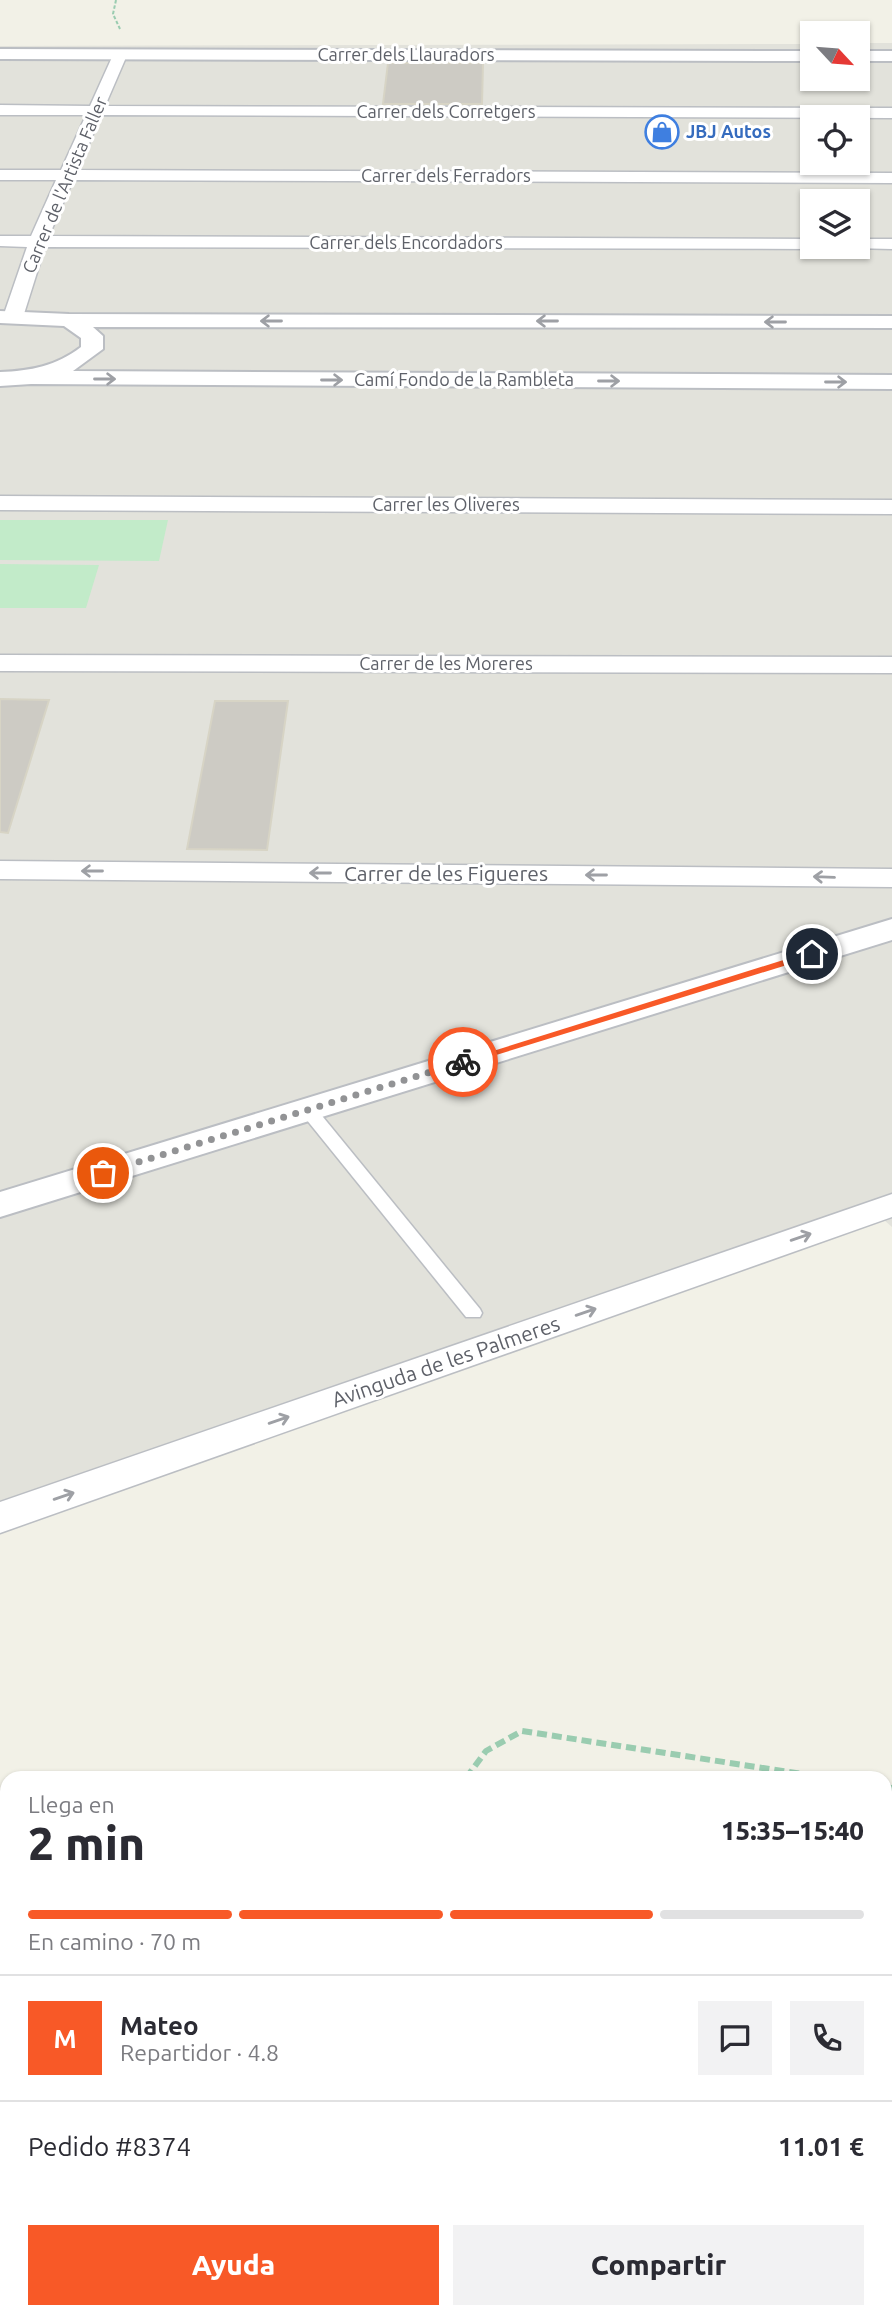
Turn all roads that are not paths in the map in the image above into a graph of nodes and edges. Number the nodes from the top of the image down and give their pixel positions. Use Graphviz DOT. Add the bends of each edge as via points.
graph roads {
  1 [pos="0,54"];
  2 [pos="120,55"];
  3 [pos="800,56"];
  4 [pos="870,56"];
  5 [pos="892,56"];
  6 [pos="0,110"];
  7 [pos="95,111"];
  8 [pos="892,113"];
  9 [pos="0,175"];
  10 [pos="67,175"];
  11 [pos="892,178"];
  12 [pos="0,241"];
  13 [pos="38,241"];
  14 [pos="800,244"];
  15 [pos="870,244"];
  16 [pos="892,244"];
  17 [pos="7,317"];
  18 [pos="69,320"];
  19 [pos="892,322"];
  20 [pos="36,378"];
  21 [pos="0,379"];
  22 [pos="892,382"];
  23 [pos="0,503"];
  24 [pos="892,507"];
  25 [pos="0,663"];
  26 [pos="892,665"];
  27 [pos="0,870"];
  28 [pos="892,878"];
  29 [pos="892,929"];
  30 [pos="308,1110"];
  31 [pos="0,1205"];
  32 [pos="890,1208"];
  33 [pos="472,1314"];
  34 [pos="0,1518"];
  1 -- 2 [label="street, Carrer dels Llauradors"];
  2 -- 3 [label="street, Carrer dels Llauradors"];
  2 -- 7 [label="street, Carrer de l'Artista Faller"];
  4 -- 5 [label="street"];
  6 -- 7 [label="street, Carrer dels Corretgers"];
  7 -- 8 [label="street, Carrer dels Corretgers"];
  7 -- 10 [label="street, Carrer de l'Artista Faller"];
  9 -- 10 [label="street, Carrer dels Ferradors"];
  10 -- 11 [label="street, Carrer dels Ferradors"];
  10 -- 13 [label="street, Carrer de l'Artista Faller"];
  12 -- 13 [label="street, Carrer dels Encordadors"];
  13 -- 14 [label="street, Carrer dels Encordadors"];
  13 -- 17 [label="street, Carrer de l'Artista Faller"];
  15 -- 16 [label="street"];
  17 -- 18 [label="street"];
  19 -- 18 [label="street, one-way"];
  18 -- 20 [label="street" via="92,336 92,349 75,363"];
  20 -- 21 [label="street, Camí Fondo de la Rambleta"];
  20 -- 22 [label="street, Camí Fondo de la Rambleta, one-way"];
  23 -- 24 [label="street, Carrer les Oliveres"];
  25 -- 26 [label="street, Carrer de les Moreres"];
  28 -- 27 [label="street, Carrer de les Figueres, one-way"];
  29 -- 30 [label="street"];
  30 -- 31 [label="street"];
  30 -- 33 [label="lane"];
  34 -- 32 [label="street, Avinguda de les Palmeres, one-way"];
}
